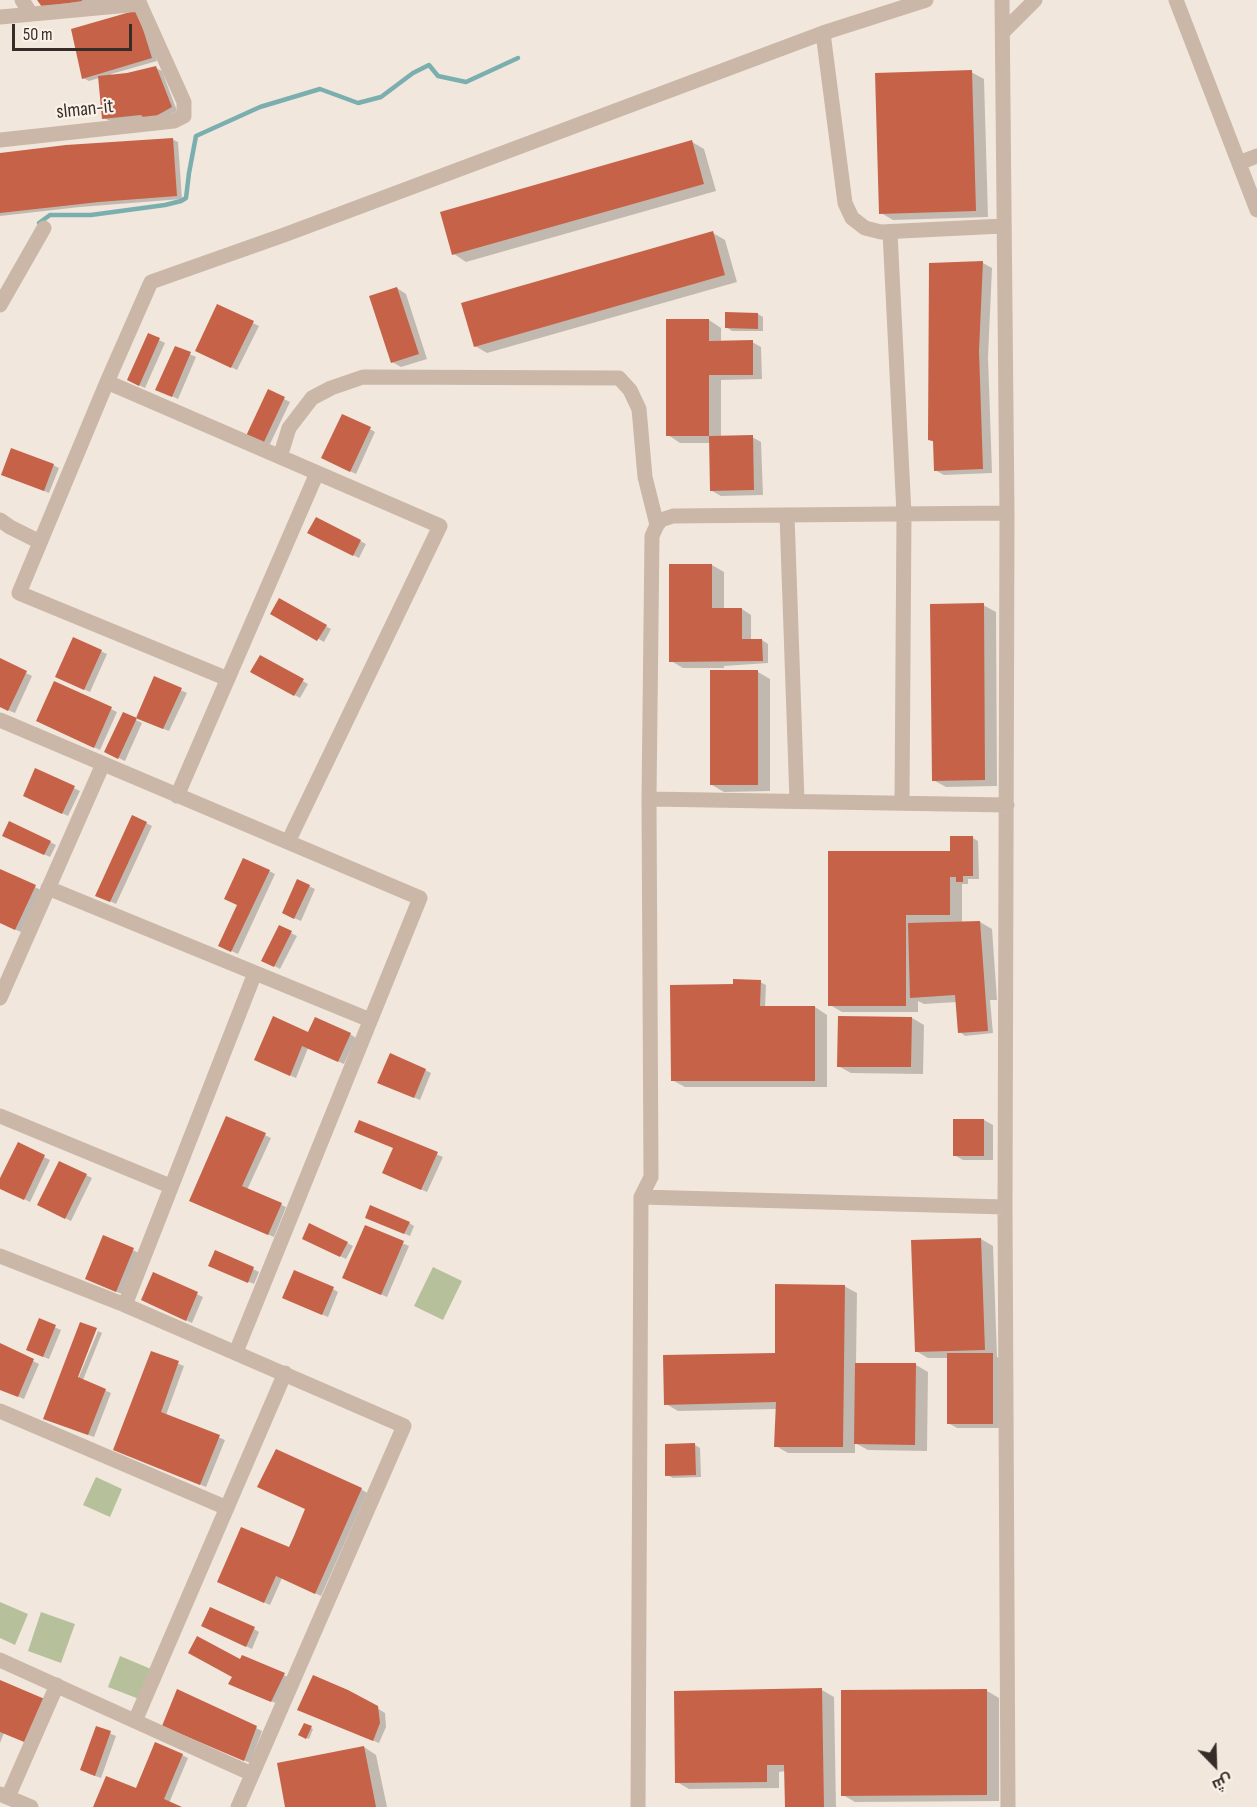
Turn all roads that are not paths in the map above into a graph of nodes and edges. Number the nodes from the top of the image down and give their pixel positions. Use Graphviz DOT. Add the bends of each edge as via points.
graph roads {
  1 [pos="22,0"];
  2 [pos="926,0"];
  3 [pos="1002,0"];
  4 [pos="1035,0"];
  5 [pos="1176,0"];
  6 [pos="139,2"];
  7 [pos="31,14"];
  8 [pos="0,17"];
  9 [pos="1003,32"];
  10 [pos="823,33"];
  11 [pos="0,140"];
  12 [pos="1257,156"];
  13 [pos="1239,163"];
  14 [pos="1257,210"];
  15 [pos="1003,226"];
  16 [pos="44,228"];
  17 [pos="890,232"];
  18 [pos="0,305"];
  19 [pos="107,382"];
  20 [pos="280,457"];
  21 [pos="317,473"];
  22 [pos="1007,513"];
  23 [pos="904,514"];
  24 [pos="787,515"];
  25 [pos="0,519"];
  26 [pos="657,525"];
  27 [pos="40,542"];
  28 [pos="228,679"];
  29 [pos="0,720"];
  30 [pos="102,764"];
  31 [pos="177,796"];
  32 [pos="649,799"];
  33 [pos="797,801"];
  34 [pos="902,803"];
  35 [pos="1007,805"];
  36 [pos="288,843"];
  37 [pos="48,888"];
  38 [pos="255,973"];
  39 [pos="0,998"];
  40 [pos="370,1020"];
  41 [pos="0,1116"];
  42 [pos="170,1186"];
  43 [pos="641,1197"];
  44 [pos="1005,1207"];
  45 [pos="0,1256"];
  46 [pos="125,1305"];
  47 [pos="236,1352"];
  48 [pos="285,1372"];
  49 [pos="0,1411"];
  50 [pos="227,1508"];
  51 [pos="0,1660"];
  52 [pos="57,1685"];
  53 [pos="135,1721"];
  54 [pos="252,1774"];
  55 [pos="4,1796"];
  56 [pos="31,1807"];
  57 [pos="238,1807"];
  58 [pos="638,1807"];
  59 [pos="1008,1807"];
  1 -- 7 [label="street"];
  2 -- 10 [label="street"];
  3 -- 9 [label="street"];
  4 -- 9 [label="street"];
  5 -- 13 [label="street"];
  6 -- 7 [label="street"];
  6 -- 11 [label="street, slman-it" via="184,102 184,116 174,121"];
  7 -- 8 [label="street"];
  9 -- 15 [label="street"];
  10 -- 17 [label="street" via="845,203 852,218 865,228"];
  10 -- 19 [label="street" via="151,282"];
  12 -- 13 [label="street"];
  13 -- 14 [label="street"];
  15 -- 17 [label="street"];
  15 -- 22 [label="street"];
  16 -- 18 [label="street"];
  17 -- 23 [label="street"];
  19 -- 20 [label="street"];
  19 -- 27 [label="street"];
  20 -- 21 [label="street"];
  20 -- 26 [label="street" via="289,429 312,398 363,377 619,378 639,409 645,477"];
  21 -- 28 [label="street"];
  21 -- 36 [label="street" via="440,526"];
  22 -- 23 [label="street"];
  22 -- 35 [label="street"];
  23 -- 24 [label="street"];
  23 -- 34 [label="street"];
  24 -- 26 [label="street" via="673,516"];
  24 -- 33 [label="street"];
  25 -- 27 [label="street"];
  26 -- 32 [label="street" via="652,536"];
  27 -- 28 [label="street" via="19,593"];
  28 -- 31 [label="street"];
  29 -- 30 [label="street"];
  30 -- 31 [label="street"];
  30 -- 37 [label="street"];
  31 -- 36 [label="street"];
  32 -- 33 [label="street"];
  32 -- 43 [label="street" via="651,1177"];
  33 -- 34 [label="street"];
  34 -- 35 [label="street"];
  35 -- 44 [label="street"];
  36 -- 40 [label="street" via="420,898"];
  37 -- 38 [label="street"];
  37 -- 39 [label="street"];
  38 -- 40 [label="street"];
  38 -- 42 [label="street"];
  40 -- 47 [label="street"];
  41 -- 42 [label="street"];
  42 -- 46 [label="street"];
  43 -- 44 [label="street"];
  43 -- 58 [label="street"];
  44 -- 59 [label="street"];
  45 -- 46 [label="street"];
  46 -- 47 [label="street"];
  47 -- 48 [label="street"];
  48 -- 50 [label="street"];
  48 -- 54 [label="street" via="404,1426"];
  49 -- 50 [label="street"];
  50 -- 53 [label="street"];
  51 -- 52 [label="street"];
  52 -- 53 [label="street"];
  52 -- 55 [label="street"];
  53 -- 54 [label="street"];
  54 -- 57 [label="street"];
  55 -- 56 [label="street"];
}
